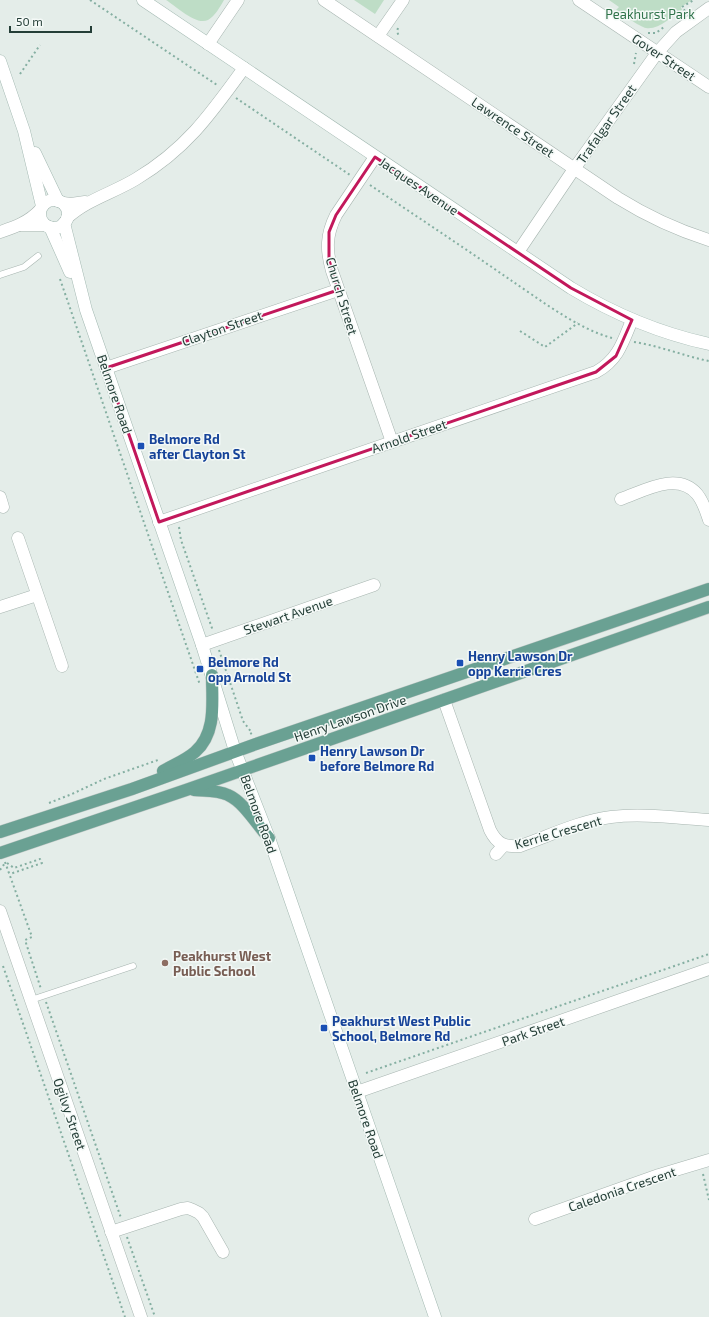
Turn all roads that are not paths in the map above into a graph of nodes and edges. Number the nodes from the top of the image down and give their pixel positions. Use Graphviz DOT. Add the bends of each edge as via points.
graph roads {
  1 [pos="143,0"];
  2 [pos="238,0"];
  3 [pos="324,0"];
  4 [pos="403,0"];
  5 [pos="579,0"];
  6 [pos="709,8"];
  7 [pos="378,36"];
  8 [pos="208,44"];
  9 [pos="657,52"];
  10 [pos="0,61"];
  11 [pos="244,68"];
  12 [pos="709,87"];
  13 [pos="24,131"];
  14 [pos="375,157"];
  15 [pos="574,169"];
  16 [pos="90,201"];
  17 [pos="60,202"];
  18 [pos="41,208"];
  19 [pos="65,220"];
  20 [pos="20,225"];
  21 [pos="48,226"];
  22 [pos="0,232"];
  23 [pos="709,240"];
  24 [pos="518,252"];
  25 [pos="38,256"];
  26 [pos="0,275"];
  27 [pos="338,290"];
  28 [pos="86,310"];
  29 [pos="632,320"];
  30 [pos="709,344"];
  31 [pos="106,368"];
  32 [pos="392,442"];
  33 [pos="621,499"];
  34 [pos="709,520"];
  35 [pos="159,522"];
  36 [pos="18,538"];
  37 [pos="374,585"];
  38 [pos="709,589"];
  39 [pos="37,595"];
  40 [pos="0,607"];
  41 [pos="709,607"];
  42 [pos="202,645"];
  43 [pos="62,666"];
  44 [pos="212,675"];
  45 [pos="444,700"];
  46 [pos="235,751"];
  47 [pos="243,770"];
  48 [pos="132,789"];
  49 [pos="186,790"];
  50 [pos="709,820"];
  51 [pos="0,832"];
  52 [pos="268,838"];
  53 [pos="0,853"];
  54 [pos="0,911"];
  55 [pos="133,966"];
  56 [pos="709,969"];
  57 [pos="31,1000"];
  58 [pos="357,1092"];
  59 [pos="705,1161"];
  60 [pos="535,1219"];
  61 [pos="112,1232"];
  62 [pos="222,1252"];
  63 [pos="141,1317"];
  64 [pos="435,1317"];
  1 -- 8 [label="street, Jacques Avenue"];
  2 -- 8 [label="street"];
  3 -- 7 [label="street, Lawrence Street"];
  4 -- 7 [label="street"];
  5 -- 9 [label="street, Gover Street"];
  6 -- 9 [label="street, Trafalgar Street" via="676,32"];
  7 -- 15 [label="street, Lawrence Street"];
  8 -- 11 [label="street, Jacques Avenue"];
  9 -- 12 [label="street, Gover Street"];
  9 -- 15 [label="street, Trafalgar Street"];
  10 -- 13 [label="street"];
  11 -- 14 [label="street, Jacques Avenue"];
  11 -- 16 [label="street" via="202,124 171,154 135,180"];
  13 -- 17 [label="street"];
  13 -- 18 [label="street"];
  14 -- 24 [label="street, Jacques Avenue"];
  14 -- 27 [label="street, Church Street" via="336,215 329,232 329,260"];
  15 -- 23 [label="street, Lawrence Street" via="639,210 682,231"];
  15 -- 24 [label="street, Trafalgar Street"];
  16 -- 17 [label="street" via="71,204"];
  16 -- 19 [label="street"];
  17 -- 18 [label="street" via="47,201"];
  17 -- 19 [label="street" via="66,208"];
  18 -- 20 [label="street"];
  18 -- 21 [label="street" via="40,217"];
  19 -- 21 [label="street" via="58,227"];
  19 -- 28 [label="street, Belmore Road"];
  20 -- 21 [label="street"];
  20 -- 22 [label="street"];
  21 -- 28 [label="street, Belmore Road"];
  24 -- 29 [label="street, Jacques Avenue" via="571,288"];
  25 -- 26 [label="lane" via="24,267"];
  27 -- 31 [label="street, Clayton Street"];
  27 -- 32 [label="street, Church Street"];
  28 -- 31 [label="street, Belmore Road"];
  29 -- 30 [label="street, Jacques Avenue" via="673,335"];
  29 -- 32 [label="street, Arnold Street" via="621,348 613,359 596,372"];
  31 -- 35 [label="street, Belmore Road"];
  32 -- 35 [label="street, Arnold Street"];
  33 -- 34 [label="street" via="662,484 679,484 698,495"];
  35 -- 42 [label="street, Belmore Road"];
  36 -- 39 [label="street"];
  37 -- 42 [label="street, Stewart Avenue"];
  38 -- 46 [label="main road, Henry Lawson Drive"];
  39 -- 40 [label="street"];
  39 -- 43 [label="street"];
  41 -- 45 [label="main road, Henry Lawson Drive"];
  42 -- 44 [label="street, Belmore Road"];
  44 -- 46 [label="street, Belmore Road"];
  44 -- 48 [label="main road" via="211,724 205,740 195,752"];
  45 -- 47 [label="main road, Henry Lawson Drive"];
  45 -- 50 [label="street, Kerrie Crescent" via="490,830 500,850 610,817"];
  46 -- 47 [label="street, Belmore Road"];
  46 -- 48 [label="main road, Henry Lawson Drive"];
  47 -- 49 [label="main road, Henry Lawson Drive"];
  47 -- 52 [label="street, Belmore Road"];
  48 -- 51 [label="main road, Henry Lawson Drive"];
  49 -- 52 [label="main road" via="228,795 246,809"];
  49 -- 53 [label="main road, Henry Lawson Drive"];
  52 -- 58 [label="street, Belmore Road"];
  54 -- 57 [label="street, Ogilvy Street"];
  55 -- 57 [label="lane"];
  56 -- 58 [label="street, Park Street"];
  57 -- 61 [label="street, Ogilvy Street"];
  58 -- 64 [label="street, Belmore Road"];
  59 -- 60 [label="street, Caledonia Crescent"];
  61 -- 62 [label="street" via="188,1208 204,1217"];
  61 -- 63 [label="street, Ogilvy Street"];
}
